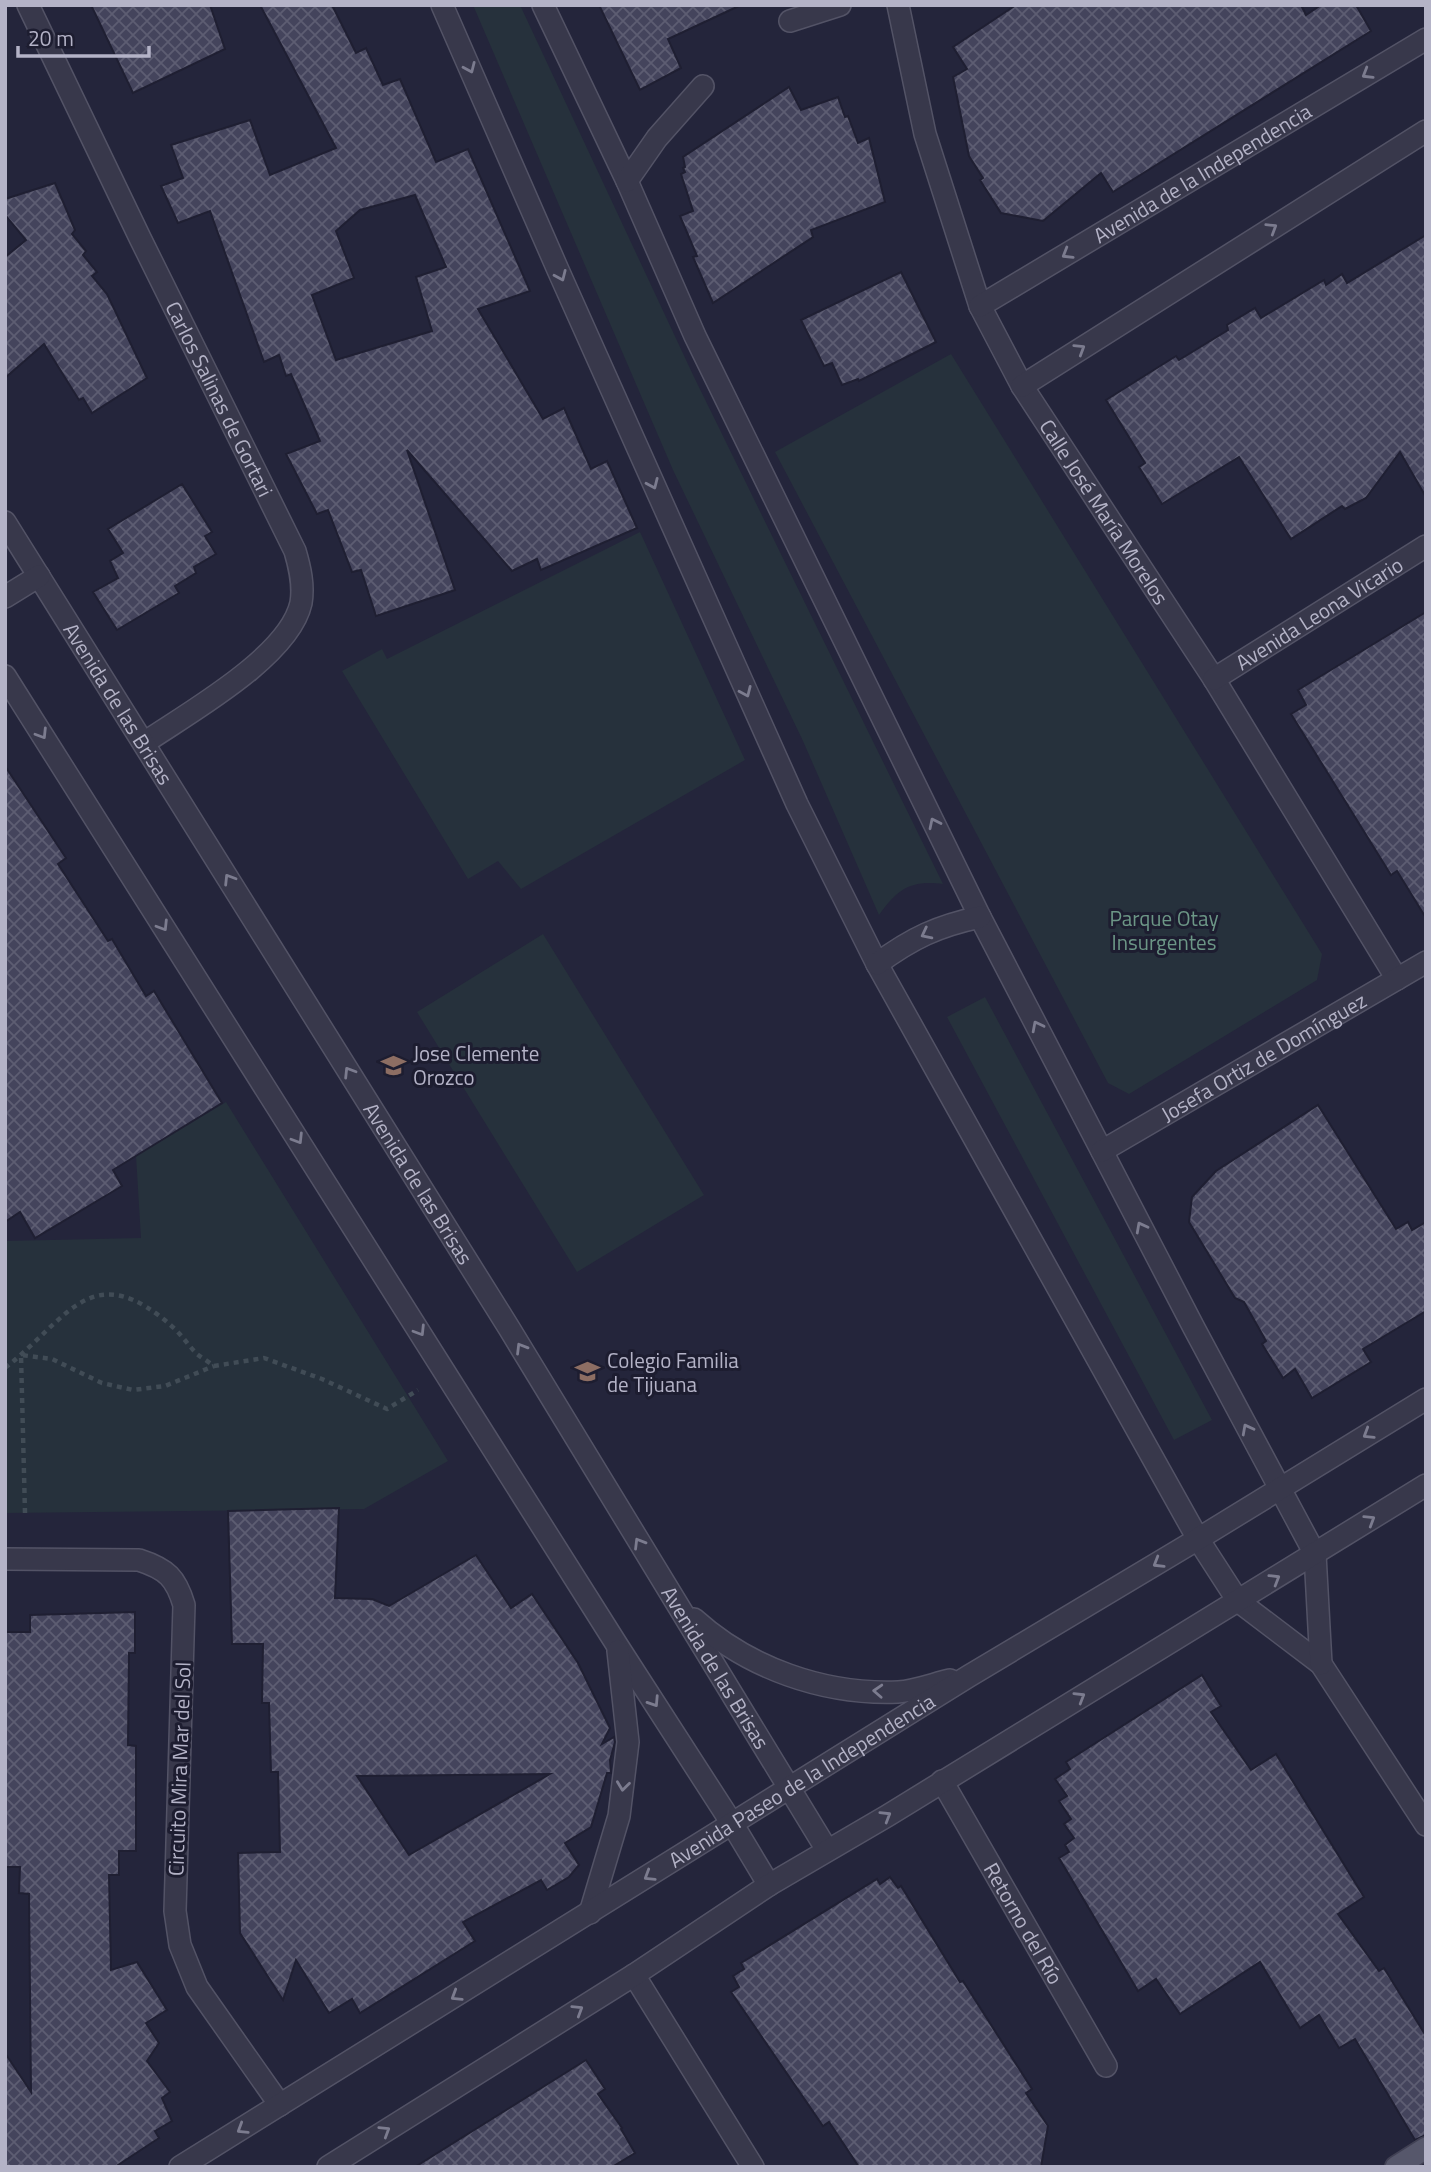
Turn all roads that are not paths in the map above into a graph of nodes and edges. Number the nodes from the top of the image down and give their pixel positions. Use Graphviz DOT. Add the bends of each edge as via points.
graph roads {
  1 [pos="28,5"];
  2 [pos="442,5"];
  3 [pos="543,5"];
  4 [pos="840,5"];
  5 [pos="898,5"];
  6 [pos="790,21"];
  7 [pos="1426,39"];
  8 [pos="703,86"];
  9 [pos="1426,131"];
  10 [pos="628,181"];
  11 [pos="980,306"];
  12 [pos="1023,386"];
  13 [pos="5,522"];
  14 [pos="1426,546"];
  15 [pos="39,576"];
  16 [pos="5,597"];
  17 [pos="5,676"];
  18 [pos="1214,679"];
  19 [pos="144,743"];
  20 [pos="980,917"];
  21 [pos="1426,962"];
  22 [pos="877,964"];
  23 [pos="1397,979"];
  24 [pos="1102,1151"];
  25 [pos="1426,1399"];
  26 [pos="1426,1485"];
  27 [pos="1279,1489"];
  28 [pos="1198,1539"];
  29 [pos="1315,1554"];
  30 [pos="5,1559"];
  31 [pos="674,1601"];
  32 [pos="1238,1601"];
  33 [pos="617,1645"];
  34 [pos="1321,1664"];
  35 [pos="969,1676"];
  36 [pos="942,1781"];
  37 [pos="790,1787"];
  38 [pos="733,1825"];
  39 [pos="1426,1825"];
  40 [pos="827,1850"];
  41 [pos="769,1885"];
  42 [pos="590,1913"];
  43 [pos="634,1975"];
  44 [pos="1107,2066"];
  45 [pos="280,2105"];
  46 [pos="1426,2148"];
  47 [pos="180,2167"];
  48 [pos="328,2167"];
  49 [pos="753,2167"];
  50 [pos="1396,2167"];
  1 -- 19 [label="street, Carlos Salinas de Gortari" via="295,551 303,587 297,617 276,648"];
  2 -- 22 [label="street, one-way" via="757,717"];
  3 -- 10 [label="street"];
  4 -- 6 [label="street"];
  5 -- 11 [label="street, Calle José María Morelos" via="925,134"];
  7 -- 11 [label="street, Avenida de la Independencia, one-way"];
  8 -- 10 [label="street" via="657,138"];
  12 -- 9 [label="street, one-way"];
  20 -- 10 [label="street, one-way" via="695,336"];
  11 -- 12 [label="street, Calle José María Morelos"];
  12 -- 18 [label="street, Calle José María Morelos"];
  13 -- 15 [label="street, Avenida de las Brisas"];
  14 -- 18 [label="street, Avenida Leona Vicario"];
  15 -- 16 [label="street"];
  15 -- 19 [label="street, Avenida de las Brisas"];
  17 -- 33 [label="street, one-way"];
  18 -- 23 [label="street, Calle José María Morelos"];
  31 -- 19 [label="street, Avenida de las Brisas, one-way"];
  20 -- 22 [label="street, one-way" via="946,924"];
  24 -- 20 [label="street, one-way"];
  21 -- 23 [label="street, Josefa Ortiz de Domínguez"];
  22 -- 28 [label="street"];
  23 -- 24 [label="street, Josefa Ortiz de Domínguez"];
  27 -- 24 [label="street, one-way"];
  25 -- 27 [label="street, Avenida Paseo de la Independencia, one-way"];
  29 -- 26 [label="street, one-way"];
  27 -- 28 [label="street, Avenida Paseo de la Independencia"];
  27 -- 29 [label="street"];
  28 -- 32 [label="street"];
  28 -- 35 [label="street, Avenida Paseo de la Independencia, one-way"];
  32 -- 29 [label="street, one-way"];
  29 -- 34 [label="street"];
  30 -- 45 [label="street, Circuito Mira Mar del Sol" via="139,1560 171,1576 179,1589 184,1605 175,1911 180,1945 197,1987"];
  35 -- 31 [label="street, one-way" via="899,1692 803,1681 715,1638"];
  31 -- 37 [label="street, Avenida de las Brisas"];
  32 -- 34 [label="street"];
  36 -- 32 [label="street, one-way"];
  33 -- 38 [label="street, one-way"];
  33 -- 42 [label="street, one-way" via="628,1742 619,1816"];
  34 -- 39 [label="street"];
  35 -- 37 [label="street, Avenida Paseo de la Independencia"];
  40 -- 36 [label="street, one-way"];
  36 -- 44 [label="street, Retorno del Río"];
  37 -- 38 [label="street, Avenida Paseo de la Independencia"];
  37 -- 40 [label="street, Avenida de las Brisas"];
  38 -- 41 [label="street"];
  38 -- 42 [label="street, Avenida Paseo de la Independencia, one-way"];
  40 -- 41 [label="street"];
  41 -- 43 [label="street"];
  42 -- 45 [label="street, Avenida Paseo de la Independencia, one-way"];
  48 -- 43 [label="street, one-way"];
  43 -- 49 [label="street"];
  45 -- 47 [label="street, Avenida Paseo de la Independencia, one-way"];
  46 -- 50 [label="main road"];
}
